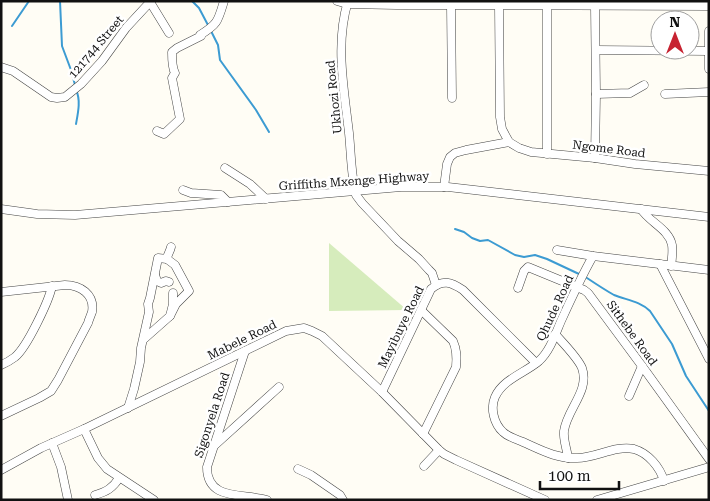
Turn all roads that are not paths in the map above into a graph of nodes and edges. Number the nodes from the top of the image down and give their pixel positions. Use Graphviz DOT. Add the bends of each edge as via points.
graph roads {
  1 [pos="224,1"];
  2 [pos="337,1"];
  3 [pos="151,2"];
  4 [pos="347,3"];
  5 [pos="397,3"];
  6 [pos="451,5"];
  7 [pos="498,5"];
  8 [pos="547,6"];
  9 [pos="595,6"];
  10 [pos="709,6"];
  11 [pos="709,31"];
  12 [pos="170,33"];
  13 [pos="596,50"];
  14 [pos="708,51"];
  15 [pos="1,67"];
  16 [pos="709,68"];
  17 [pos="644,85"];
  18 [pos="709,92"];
  19 [pos="596,94"];
  20 [pos="665,94"];
  21 [pos="452,98"];
  22 [pos="157,131"];
  23 [pos="509,142"];
  24 [pos="547,154"];
  25 [pos="595,158"];
  26 [pos="225,168"];
  27 [pos="709,171"];
  28 [pos="444,187"];
  29 [pos="182,190"];
  30 [pos="355,191"];
  31 [pos="266,198"];
  32 [pos="228,202"];
  33 [pos="1,209"];
  34 [pos="641,209"];
  35 [pos="709,216"];
  36 [pos="171,247"];
  37 [pos="557,250"];
  38 [pos="593,256"];
  39 [pos="166,259"];
  40 [pos="660,264"];
  41 [pos="671,266"];
  42 [pos="709,270"];
  43 [pos="155,275"];
  44 [pos="169,282"];
  45 [pos="436,285"];
  46 [pos="52,286"];
  47 [pos="577,287"];
  48 [pos="518,288"];
  49 [pos="1,292"];
  50 [pos="173,292"];
  51 [pos="421,310"];
  52 [pos="170,316"];
  53 [pos="555,334"];
  54 [pos="144,339"];
  55 [pos="245,351"];
  56 [pos="709,359"];
  57 [pos="536,363"];
  58 [pos="1,365"];
  59 [pos="642,366"];
  60 [pos="279,387"];
  61 [pos="382,392"];
  62 [pos="629,396"];
  63 [pos="128,408"];
  64 [pos="1,416"];
  65 [pos="84,429"];
  66 [pos="423,434"];
  67 [pos="52,443"];
  68 [pos="214,446"];
  69 [pos="439,450"];
  70 [pos="568,458"];
  71 [pos="709,460"];
  72 [pos="424,466"];
  73 [pos="709,467"];
  74 [pos="298,469"];
  75 [pos="1,470"];
  76 [pos="119,478"];
  77 [pos="664,481"];
  78 [pos="94,495"];
  79 [pos="68,500"];
  80 [pos="154,500"];
  81 [pos="268,500"];
  82 [pos="343,500"];
  83 [pos="545,500"];
  84 [pos="597,500"];
  1 -- 22 [label="street" via="214,26 172,52 175,73 172,78 180,119 164,134"];
  2 -- 4 [label="street"];
  3 -- 12 [label="street"];
  3 -- 15 [label="street, 121744 Street" via="126,28 102,61 65,97 51,97 13,71"];
  4 -- 5 [label="street"];
  4 -- 30 [label="street, Ukhozi Road" via="340,50"];
  5 -- 6 [label="street"];
  6 -- 7 [label="street"];
  6 -- 21 [label="street"];
  7 -- 8 [label="street"];
  7 -- 23 [label="street" via="500,117"];
  8 -- 9 [label="street"];
  8 -- 24 [label="street"];
  9 -- 10 [label="street"];
  9 -- 13 [label="street"];
  11 -- 14 [label="street"];
  13 -- 14 [label="street"];
  13 -- 19 [label="street"];
  14 -- 16 [label="street"];
  17 -- 19 [label="street" via="630,94"];
  18 -- 20 [label="street"];
  19 -- 25 [label="street"];
  23 -- 24 [label="street, Ngome Road" via="531,152"];
  23 -- 28 [label="street" via="455,153 447,164"];
  24 -- 25 [label="street, Ngome Road"];
  25 -- 27 [label="street, Ngome Road"];
  26 -- 31 [label="street"];
  28 -- 30 [label="street, Griffiths Mxenge Highway"];
  28 -- 34 [label="street, Griffiths Mxenge Highway"];
  29 -- 32 [label="street" via="220,195"];
  30 -- 31 [label="street, Griffiths Mxenge Highway"];
  30 -- 45 [label="street" via="402,245 430,270"];
  31 -- 32 [label="street, Griffiths Mxenge Highway"];
  32 -- 33 [label="street, Griffiths Mxenge Highway" via="75,215"];
  34 -- 35 [label="street, Griffiths Mxenge Highway"];
  34 -- 41 [label="street" via="670,240"];
  36 -- 39 [label="street"];
  37 -- 38 [label="street"];
  38 -- 40 [label="street"];
  38 -- 47 [label="street, Qhude Road"];
  39 -- 43 [label="street" via="158,258"];
  39 -- 52 [label="street" via="175,265 190,291 176,304"];
  40 -- 41 [label="street"];
  40 -- 56 [label="street"];
  41 -- 42 [label="street"];
  43 -- 44 [label="street" via="161,284"];
  43 -- 54 [label="street"];
  45 -- 51 [label="street, Mayibuye Road"];
  45 -- 57 [label="street, Mayibuye Road" via="449,283 463,290"];
  46 -- 49 [label="street"];
  46 -- 58 [label="street" via="22,349"];
  46 -- 64 [label="street" via="74,285 86,292 91,299 92,313 51,391"];
  47 -- 48 [label="street, Sithebe Road" via="528,268"];
  47 -- 53 [label="street, Qhude Road"];
  47 -- 59 [label="street, Sithebe Road" via="588,293"];
  50 -- 52 [label="street"];
  51 -- 61 [label="street, Mayibuye Road"];
  51 -- 66 [label="street" via="453,341 457,358 456,367"];
  52 -- 54 [label="street"];
  53 -- 57 [label="street, Qhude Road" via="547,352"];
  53 -- 70 [label="street" via="580,364 584,377 564,431"];
  54 -- 63 [label="street"];
  55 -- 61 [label="street, Mabele Road" via="286,331 304,328 322,336"];
  55 -- 63 [label="street, Mabele Road"];
  55 -- 68 [label="street, Sigonyela Road"];
  57 -- 70 [label="street, Qhude Road" via="500,389 493,405 496,422 508,436 551,455"];
  59 -- 62 [label="street"];
  59 -- 71 [label="street, Sithebe Road"];
  60 -- 68 [label="street"];
  61 -- 66 [label="street, Mabele Road"];
  63 -- 65 [label="street, Mabele Road"];
  65 -- 67 [label="street, Mabele Road"];
  65 -- 76 [label="street" via="101,463"];
  66 -- 69 [label="street, Mabele Road"];
  67 -- 75 [label="street, Mabele Road"];
  67 -- 79 [label="street"];
  68 -- 81 [label="street, Sigonyela Road" via="207,467 210,485 229,496"];
  69 -- 72 [label="street"];
  69 -- 83 [label="street, Mabele Road"];
  70 -- 77 [label="street, Qhude Road" via="634,449 652,461"];
  73 -- 77 [label="street"];
  74 -- 82 [label="street"];
  76 -- 78 [label="street" via="104,493"];
  76 -- 80 [label="street"];
  77 -- 84 [label="street"];
}
